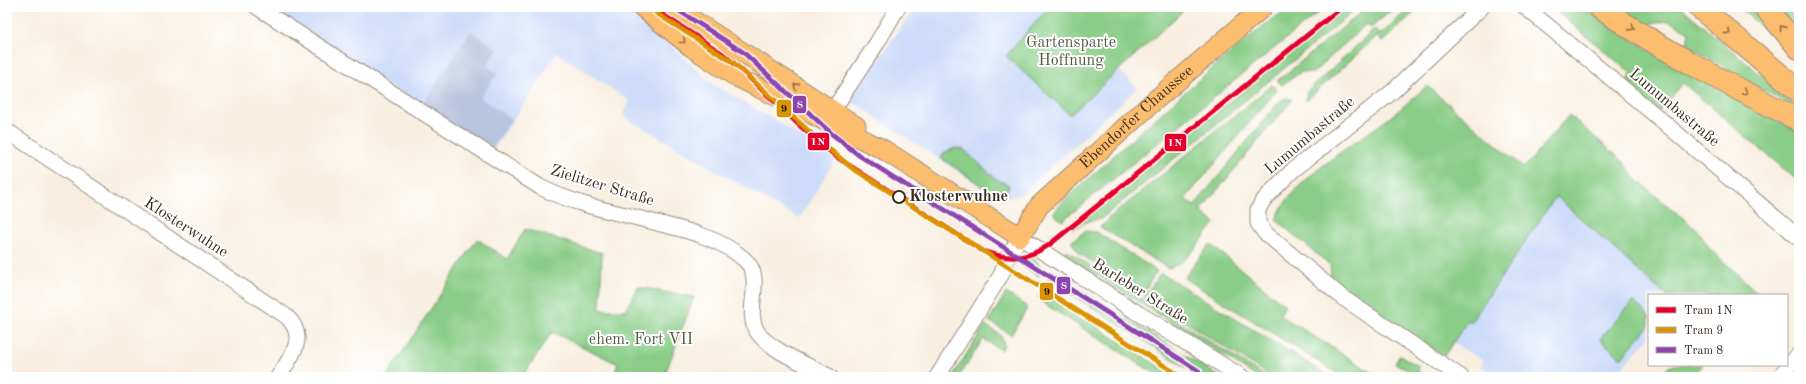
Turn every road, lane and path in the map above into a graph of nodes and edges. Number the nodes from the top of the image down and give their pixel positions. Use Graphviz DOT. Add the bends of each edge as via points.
graph roads {
  1 [pos="257,7"];
  2 [pos="642,7"];
  3 [pos="673,7"];
  4 [pos="898,7"];
  5 [pos="1263,7"];
  6 [pos="1482,7"];
  7 [pos="1524,7"];
  8 [pos="1599,7"];
  9 [pos="1698,7"];
  10 [pos="1720,7"];
  11 [pos="1765,7"];
  12 [pos="1799,48"];
  13 [pos="1799,73"];
  14 [pos="1799,91"];
  15 [pos="833,110"];
  16 [pos="1799,120"];
  17 [pos="7,131"];
  18 [pos="884,150"];
  19 [pos="1020,237"];
  20 [pos="1799,238"];
  21 [pos="1799,354"];
  22 [pos="1439,371"];
  23 [pos="278,377"];
  24 [pos="830,377"];
  25 [pos="937,377"];
  26 [pos="1242,377"];
  27 [pos="1461,377"];
  28 [pos="1779,377"];
  1 -- 24 [label="street, Zielitzer Straße" via="540,187 557,195 693,232 731,250 744,259 753,271 755,286 752,317 758,332 773,347"];
  2 -- 18 [label="main road, one-way" via="690,46 735,76"];
  15 -- 3 [label="main road, one-way"];
  4 -- 15 [label="street"];
  5 -- 19 [label="main road, Ebendorfer Chaussee" via="1038,206"];
  6 -- 22 [label="street, Lumumbastraße" via="1392,92 1293,170 1262,202 1257,215 1262,230 1342,298"];
  7 -- 20 [label="street, Lumumbastraße"];
  8 -- 16 [label="highway, one-way" via="1654,42"];
  9 -- 14 [label="highway, one-way"];
  10 -- 13 [label="highway"];
  12 -- 11 [label="highway, one-way"];
  15 -- 18 [label="main road" via="849,120"];
  17 -- 23 [label="street, Klosterwuhne" via="286,316 294,325 297,343"];
  18 -- 19 [label="main road"];
  19 -- 25 [label="street" via="1001,275"];
  19 -- 26 [label="street, Barleber Straße"];
  21 -- 28 [label="street"];
  22 -- 27 [label="street, Lumumbastraße"];
}
